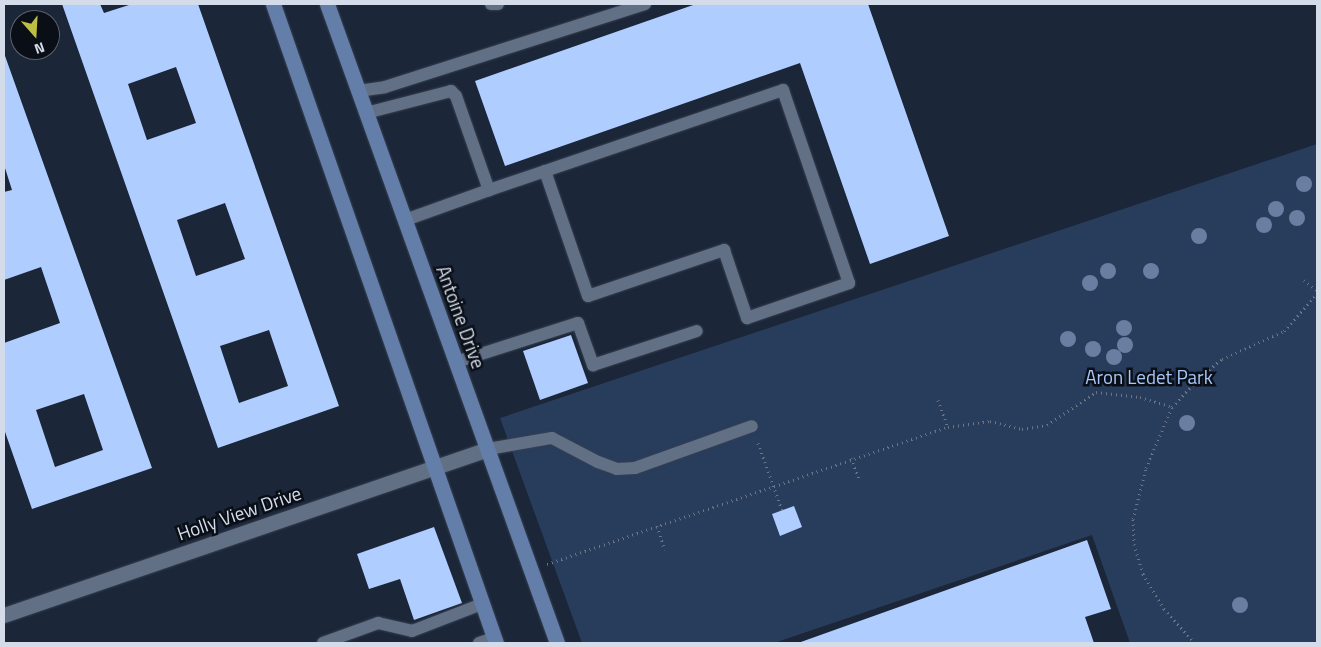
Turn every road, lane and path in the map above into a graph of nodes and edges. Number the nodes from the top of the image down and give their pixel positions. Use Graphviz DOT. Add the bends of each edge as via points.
graph roads {
  1 [pos="273,4"];
  2 [pos="327,4"];
  3 [pos="491,4"];
  4 [pos="498,4"];
  5 [pos="645,4"];
  6 [pos="358,91"];
  7 [pos="366,113"];
  8 [pos="546,171"];
  9 [pos="489,190"];
  10 [pos="405,220"];
  11 [pos="1304,280"];
  12 [pos="1317,290"];
  13 [pos="1317,294"];
  14 [pos="697,331"];
  15 [pos="456,362"];
  16 [pos="938,400"];
  17 [pos="1172,407"];
  18 [pos="752,426"];
  19 [pos="948,427"];
  20 [pos="488,449"];
  21 [pos="851,458"];
  22 [pos="432,466"];
  23 [pos="859,479"];
  24 [pos="773,485"];
  25 [pos="782,510"];
  26 [pos="657,526"];
  27 [pos="665,550"];
  28 [pos="531,569"];
  29 [pos="482,604"];
  30 [pos="4,616"];
  31 [pos="495,640"];
  32 [pos="322,643"];
  33 [pos="479,643"];
  34 [pos="557,643"];
  35 [pos="1195,643"];
  1 -- 22 [label="main road"];
  2 -- 6 [label="main road, Antoine Drive"];
  3 -- 4 [label="lane"];
  5 -- 6 [label="lane" via="385,87"];
  6 -- 7 [label="main road, Antoine Drive"];
  7 -- 9 [label="lane" via="404,107 451,91"];
  7 -- 10 [label="main road, Antoine Drive"];
  8 -- 8 [label="lane" via="588,296 724,250 747,318 849,283 783,90"];
  8 -- 9 [label="lane"];
  9 -- 10 [label="lane"];
  10 -- 15 [label="main road, Antoine Drive"];
  11 -- 12 [label="path"];
  13 -- 17 [label="path" via="1284,331 1222,359"];
  14 -- 15 [label="lane" via="593,365 578,322"];
  15 -- 20 [label="main road, Antoine Drive"];
  16 -- 19 [label="path"];
  17 -- 19 [label="path" via="1140,397 1096,392 1047,425 1022,429 990,421"];
  17 -- 35 [label="path" via="1146,468 1133,519 1134,545 1143,574 1164,609"];
  18 -- 20 [label="lane" via="635,468 617,469 552,438"];
  18 -- 24 [label="path"];
  19 -- 21 [label="path"];
  20 -- 22 [label="street, Holly View Drive"];
  20 -- 28 [label="main road, Antoine Drive"];
  21 -- 23 [label="path"];
  21 -- 24 [label="path"];
  22 -- 29 [label="main road"];
  22 -- 30 [label="street, Holly View Drive"];
  24 -- 25 [label="path"];
  24 -- 26 [label="path"];
  26 -- 27 [label="path"];
  26 -- 28 [label="path"];
  28 -- 34 [label="main road, Antoine Drive"];
  29 -- 31 [label="main road"];
  29 -- 32 [label="lane" via="412,631 378,623"];
  31 -- 33 [label="lane"];
}
